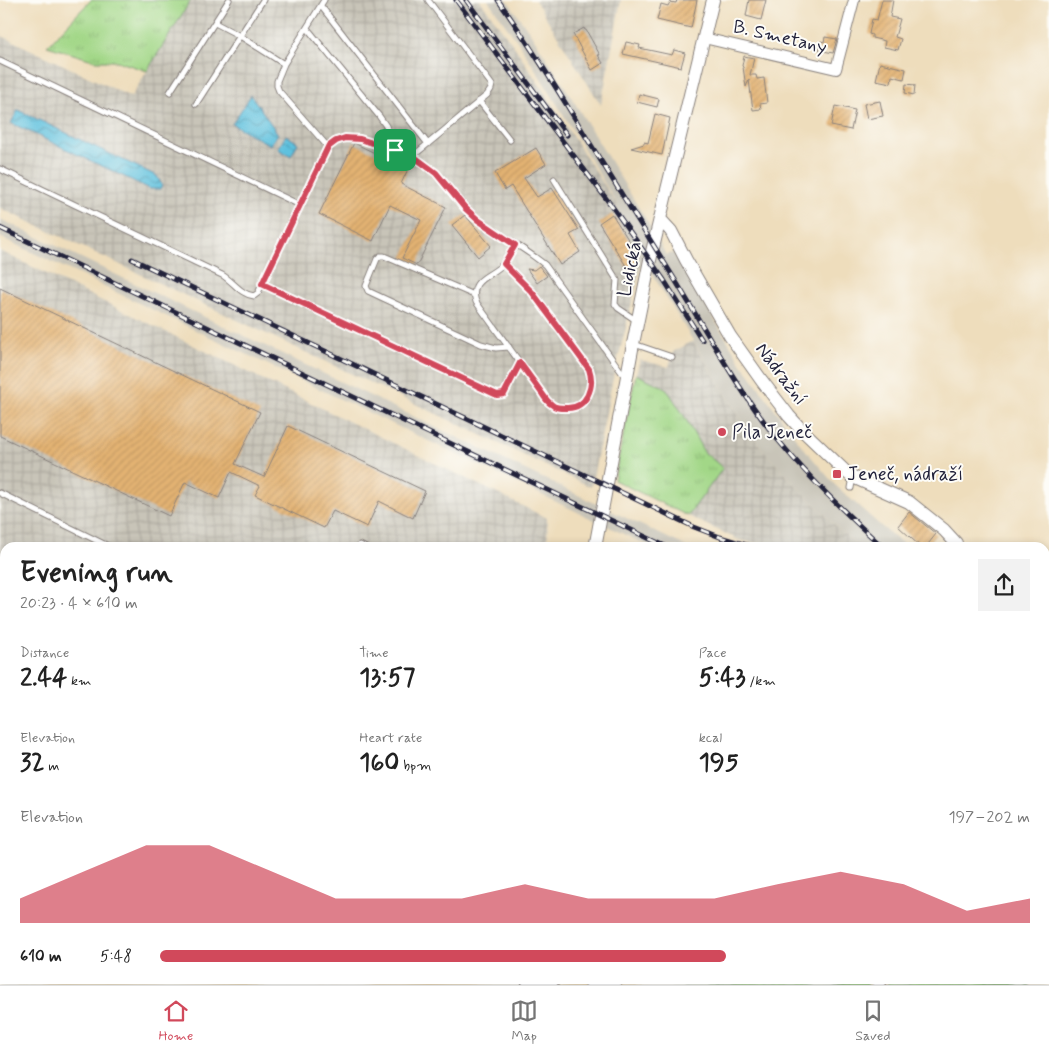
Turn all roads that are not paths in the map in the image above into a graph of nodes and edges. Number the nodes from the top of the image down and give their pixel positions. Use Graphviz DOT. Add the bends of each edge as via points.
graph roads {
  1 [pos="229,0"];
  2 [pos="263,0"];
  3 [pos="324,0"];
  4 [pos="428,0"];
  5 [pos="713,0"];
  6 [pos="854,0"];
  7 [pos="321,6"];
  8 [pos="215,23"];
  9 [pos="307,28"];
  10 [pos="240,36"];
  11 [pos="704,38"];
  12 [pos="0,61"];
  13 [pos="284,64"];
  14 [pos="170,92"];
  15 [pos="479,101"];
  16 [pos="196,104"];
  17 [pos="510,140"];
  18 [pos="428,144"];
  19 [pos="328,147"];
  20 [pos="395,150"];
  21 [pos="413,156"];
  22 [pos="0,169"];
  23 [pos="554,179"];
  24 [pos="300,205"];
  25 [pos="660,219"];
  26 [pos="515,245"];
  27 [pos="504,264"];
  28 [pos="262,284"];
  29 [pos="474,295"];
  30 [pos="638,322"];
  31 [pos="633,344"];
  32 [pos="508,347"];
  33 [pos="672,357"];
  34 [pos="520,363"];
  35 [pos="626,379"];
  36 [pos="0,494"];
  37 [pos="100,542"];
  38 [pos="596,542"];
  39 [pos="956,542"];
  1 -- 8 [label="lane"];
  2 -- 10 [label="lane"];
  3 -- 7 [label="lane"];
  4 -- 15 [label="lane" via="491,82 491,89"];
  5 -- 11 [label="street, Lidická"];
  6 -- 11 [label="street, B. Smetany" via="836,69"];
  7 -- 9 [label="lane"];
  7 -- 18 [label="lane"];
  8 -- 10 [label="lane"];
  8 -- 14 [label="lane"];
  9 -- 13 [label="lane"];
  9 -- 20 [label="lane" via="379,116"];
  10 -- 13 [label="lane"];
  10 -- 16 [label="lane"];
  11 -- 25 [label="street, Lidická"];
  12 -- 24 [label="lane"];
  13 -- 19 [label="lane" via="277,86"];
  15 -- 17 [label="lane"];
  15 -- 18 [label="lane"];
  18 -- 21 [label="lane"];
  19 -- 20 [label="lane" via="345,138 360,139"];
  19 -- 24 [label="lane"];
  20 -- 21 [label="lane"];
  21 -- 26 [label="lane" via="436,173 478,220"];
  22 -- 28 [label="lane" via="228,278 245,294 254,296"];
  23 -- 30 [label="lane" via="617,280 615,304"];
  24 -- 28 [label="lane"];
  25 -- 30 [label="street, Lidická"];
  25 -- 39 [label="street, Nádražní" via="671,231 730,336 799,427 846,472 852,482 909,502"];
  26 -- 27 [label="lane"];
  26 -- 35 [label="lane" via="545,265"];
  27 -- 29 [label="lane" via="477,283"];
  27 -- 34 [label="lane" via="532,292 589,369 592,378 589,395 582,404 571,409 558,408 550,404"];
  28 -- 34 [label="lane" via="497,395 504,394"];
  29 -- 32 [label="lane"];
  29 -- 32 [label="lane" via="384,256 377,258 366,286 368,291 481,344"];
  30 -- 31 [label="street, Lidická"];
  31 -- 33 [label="lane"];
  31 -- 35 [label="street, Lidická"];
  32 -- 34 [label="lane"];
  35 -- 38 [label="street, Lidická"];
  36 -- 37 [label="lane"];
}
